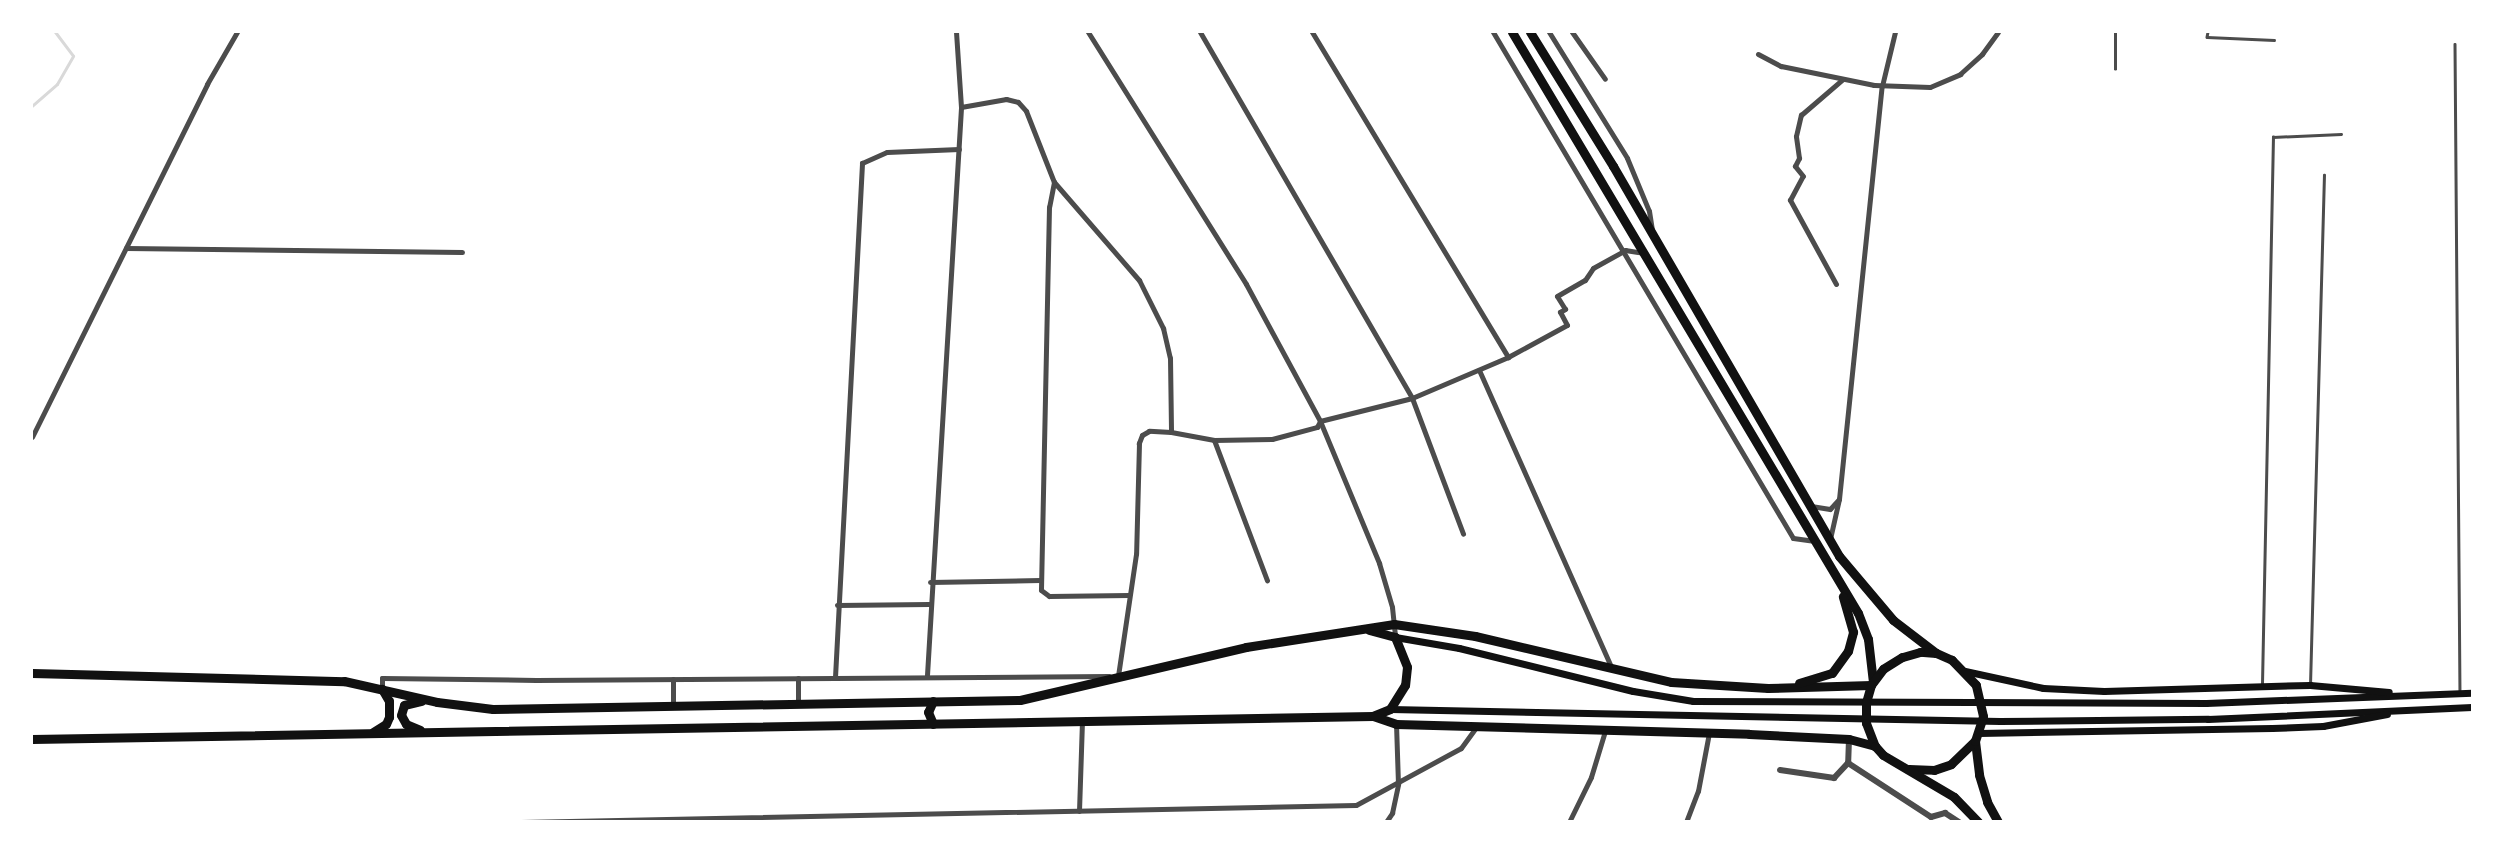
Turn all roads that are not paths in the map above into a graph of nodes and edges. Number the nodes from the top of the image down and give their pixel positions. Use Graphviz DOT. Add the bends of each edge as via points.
graph roads {
  1 [pos="237,32"];
  2 [pos="956,32"];
  3 [pos="1088,32"];
  4 [pos="1200,32"];
  5 [pos="1312,32"];
  6 [pos="1493,32"];
  7 [pos="1512,32"];
  8 [pos="1530,32"];
  9 [pos="1549,32"];
  10 [pos="1572,32"];
  11 [pos="1895,32"];
  12 [pos="1998,32"];
  13 [pos="2115,32"];
  14 [pos="2207,32"];
  15 [pos="2274,40"];
  16 [pos="2455,44"];
  17 [pos="1758,54"];
  18 [pos="2115,69"];
  19 [pos="1605,79"];
  20 [pos="1843,79"];
  21 [pos="1882,86"];
  22 [pos="961,107"];
  23 [pos="2341,134"];
  24 [pos="959,149"];
  25 [pos="2324,175"];
  26 [pos="1054,181"];
  27 [pos="1655,241"];
  28 [pos="126,248"];
  29 [pos="1625,250"];
  30 [pos="462,252"];
  31 [pos="1646,253"];
  32 [pos="1836,284"];
  33 [pos="1508,357"];
  34 [pos="1479,370"];
  35 [pos="1412,398"];
  36 [pos="1320,421"];
  37 [pos="1171,432"];
  38 [pos="32,437"];
  39 [pos="1214,440"];
  40 [pos="1839,499"];
  41 [pos="1811,506"];
  42 [pos="1463,534"];
  43 [pos="1830,539"];
  44 [pos="1815,541"];
  45 [pos="1837,578"];
  46 [pos="1040,580"];
  47 [pos="1267,580"];
  48 [pos="930,582"];
  49 [pos="1129,595"];
  50 [pos="929,604"];
  51 [pos="837,605"];
  52 [pos="1394,624"];
  53 [pos="1366,629"];
  54 [pos="1395,637"];
  55 [pos="1937,653"];
  56 [pos="1612,670"];
  57 [pos="1965,671"];
  58 [pos="32,672"];
  59 [pos="927,675"];
  60 [pos="1119,676"];
  61 [pos="835,677"];
  62 [pos="798,678"];
  63 [pos="673,679"];
  64 [pos="1872,684"];
  65 [pos="2310,685"];
  66 [pos="2262,687"];
  67 [pos="1768,688"];
  68 [pos="382,689"];
  69 [pos="2460,693"];
  70 [pos="2473,693"];
  71 [pos="2417,694"];
  72 [pos="933,701"];
  73 [pos="438,702"];
  74 [pos="798,703"];
  75 [pos="673,704"];
  76 [pos="2473,707"];
  77 [pos="1390,709"];
  78 [pos="2417,709"];
  79 [pos="1373,716"];
  80 [pos="1082,722"];
  81 [pos="933,724"];
  82 [pos="1396,724"];
  83 [pos="1476,727"];
  84 [pos="1605,731"];
  85 [pos="432,732"];
  86 [pos="368,733"];
  87 [pos="1709,733"];
  88 [pos="1977,737"];
  89 [pos="1849,739"];
  90 [pos="32,740"];
  91 [pos="1875,746"];
  92 [pos="1848,764"];
  93 [pos="1780,769"];
  94 [pos="1909,769"];
  95 [pos="1398,784"];
  96 [pos="1079,811"];
  97 [pos="942,818"];
  98 [pos="521,821"];
  99 [pos="1387,821"];
  100 [pos="1569,821"];
  101 [pos="1686,821"];
  102 [pos="1959,821"];
  103 [pos="1978,821"];
  104 [pos="1998,821"];
  1 -- 28 [label="street"];
  2 -- 22 [label="street"];
  3 -- 36 [label="street" via="1246,284"];
  4 -- 35 [label="street"];
  5 -- 33 [label="street"];
  6 -- 29 [label="street"];
  7 -- 31 [label="highway"];
  8 -- 27 [label="highway"];
  9 -- 27 [label="street" via="1627,158 1649,211"];
  10 -- 19 [label="street"];
  11 -- 21 [label="street"];
  12 -- 21 [label="street" via="1972,64 1946,83 1914,89"];
  13 -- 18 [label="lane"];
  14 -- 15 [label="lane" via="2207,37"];
  16 -- 69 [label="lane"];
  17 -- 20 [label="street" via="1782,66"];
  20 -- 21 [label="street"];
  20 -- 32 [label="street" via="1801,114 1796,166 1802,176 1790,200"];
  21 -- 40 [label="street"];
  22 -- 24 [label="street"];
  22 -- 26 [label="street" via="1006,99 1018,102 1026,111"];
  23 -- 66 [label="lane" via="2273,137"];
  24 -- 48 [label="street"];
  24 -- 51 [label="street" via="887,152 862,163"];
  25 -- 65 [label="lane"];
  26 -- 37 [label="street" via="1139,280 1163,328 1170,358"];
  26 -- 46 [label="street" via="1049,207"];
  27 -- 41 [label="highway"];
  28 -- 30 [label="street"];
  28 -- 38 [label="street"];
  29 -- 31 [label="street"];
  29 -- 33 [label="street" via="1557,296 1567,325"];
  29 -- 44 [label="street" via="1793,538"];
  31 -- 44 [label="highway"];
  33 -- 34 [label="street"];
  34 -- 35 [label="street"];
  34 -- 56 [label="street"];
  35 -- 36 [label="street"];
  35 -- 42 [label="street"];
  36 -- 39 [label="street" via="1317,427 1272,439"];
  36 -- 52 [label="street" via="1379,563"];
  37 -- 39 [label="street"];
  37 -- 49 [label="street" via="1149,431 1139,443 1136,554"];
  39 -- 47 [label="street"];
  40 -- 41 [label="street" via="1830,509"];
  40 -- 43 [label="street"];
  41 -- 43 [label="highway"];
  43 -- 55 [label="highway" via="1872,598"];
  44 -- 45 [label="highway"];
  45 -- 64 [label="highway" via="1868,639"];
  45 -- 67 [label="highway" via="1853,632 1843,660 1832,673 1816,680"];
  46 -- 48 [label="street"];
  46 -- 49 [label="street" via="1041,590 1049,596"];
  48 -- 50 [label="street"];
  49 -- 60 [label="street"];
  50 -- 51 [label="street"];
  50 -- 59 [label="street"];
  51 -- 61 [label="street"];
  52 -- 53 [label="highway"];
  52 -- 54 [label="street"];
  52 -- 56 [label="highway" via="1475,636"];
  53 -- 54 [label="highway"];
  53 -- 60 [label="highway" via="1246,647"];
  54 -- 71 [label="main road" via="1693,701 2206,704"];
  54 -- 77 [label="highway" via="1407,667 1405,685"];
  55 -- 57 [label="highway"];
  55 -- 64 [label="highway" via="1902,657 1883,669"];
  56 -- 67 [label="highway" via="1706,687"];
  57 -- 66 [label="main road" via="2055,689"];
  57 -- 88 [label="highway" via="1982,699"];
  58 -- 68 [label="highway" via="340,681"];
  59 -- 60 [label="street"];
  59 -- 61 [label="street"];
  60 -- 72 [label="highway" via="1020,699"];
  61 -- 62 [label="street"];
  62 -- 63 [label="street"];
  62 -- 74 [label="street"];
  63 -- 68 [label="street" via="382,677"];
  63 -- 75 [label="street"];
  64 -- 67 [label="highway"];
  64 -- 91 [label="highway" via="1866,723"];
  65 -- 66 [label="main road"];
  65 -- 71 [label="main road"];
  68 -- 73 [label="highway"];
  68 -- 86 [label="highway" via="389,701 389,717 379,731"];
  69 -- 70 [label="main road"];
  69 -- 71 [label="main road"];
  72 -- 74 [label="highway"];
  72 -- 81 [label="highway" via="928,712"];
  73 -- 75 [label="highway" via="493,709"];
  73 -- 85 [label="highway" via="412,701 402,709 406,724"];
  74 -- 75 [label="highway"];
  76 -- 78 [label="main road"];
  77 -- 78 [label="main road" via="2000,721 2208,719"];
  77 -- 79 [label="highway"];
  78 -- 88 [label="main road" via="2323,726"];
  79 -- 80 [label="highway"];
  79 -- 82 [label="highway"];
  80 -- 81 [label="highway"];
  80 -- 96 [label="street"];
  81 -- 85 [label="highway"];
  82 -- 83 [label="highway"];
  82 -- 95 [label="street"];
  83 -- 84 [label="highway"];
  83 -- 95 [label="street" via="1461,748"];
  84 -- 87 [label="highway"];
  84 -- 100 [label="street" via="1591,777"];
  85 -- 86 [label="highway"];
  86 -- 90 [label="highway"];
  87 -- 89 [label="highway"];
  87 -- 101 [label="street" via="1698,791"];
  88 -- 94 [label="highway" via="1951,764 1934,770"];
  88 -- 104 [label="highway" via="1979,775"];
  89 -- 91 [label="highway"];
  89 -- 92 [label="street"];
  91 -- 94 [label="highway"];
  92 -- 93 [label="street" via="1834,778"];
  92 -- 102 [label="street" via="1931,817 1945,813"];
  94 -- 103 [label="highway" via="1954,797"];
  95 -- 96 [label="street" via="1356,805"];
  95 -- 99 [label="street"];
  96 -- 97 [label="street"];
  97 -- 98 [label="street"];
}
